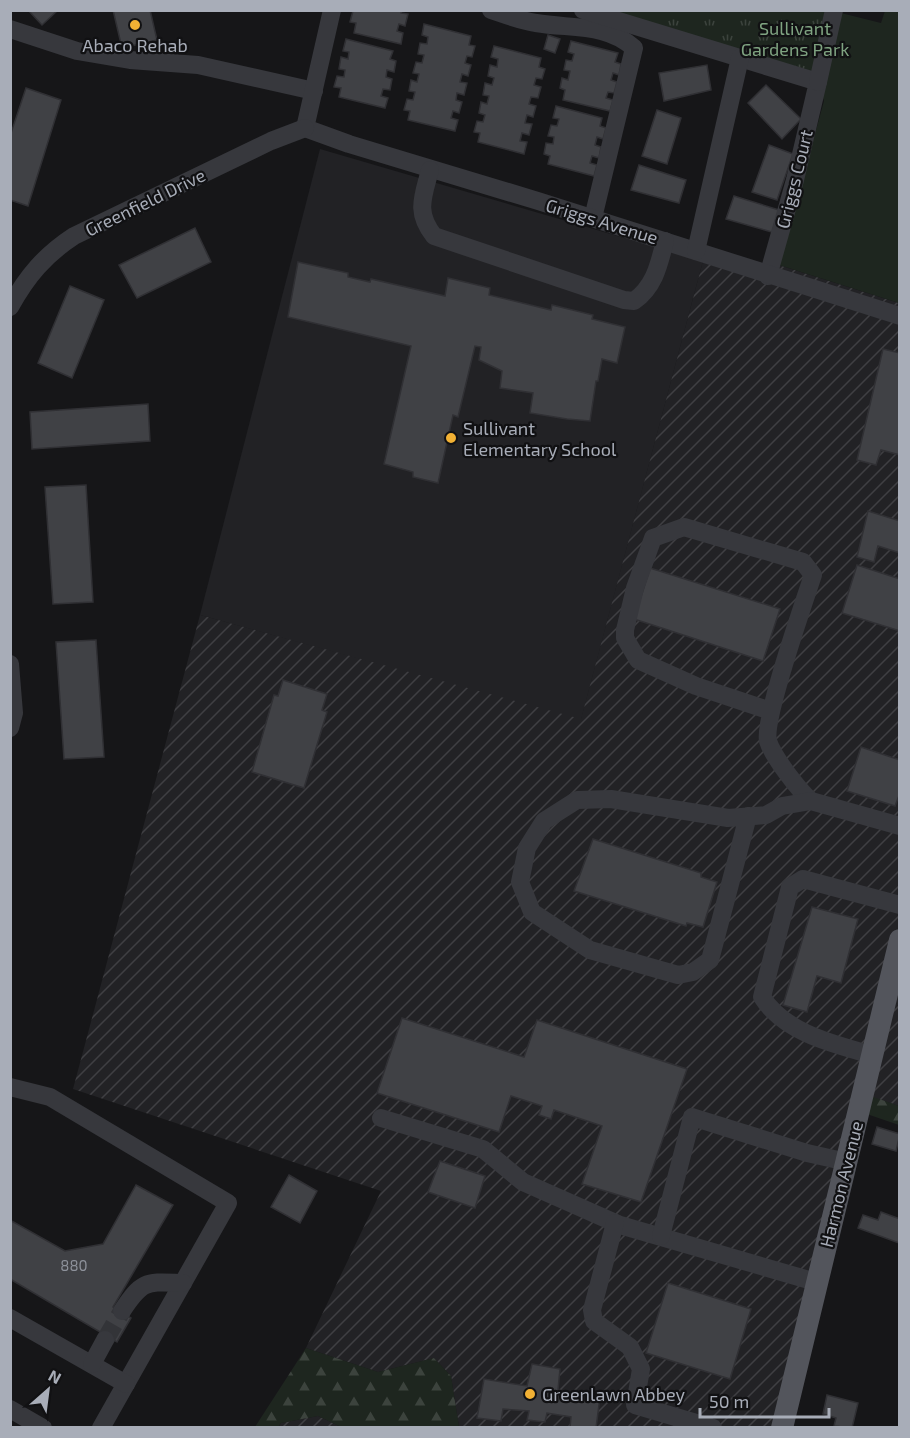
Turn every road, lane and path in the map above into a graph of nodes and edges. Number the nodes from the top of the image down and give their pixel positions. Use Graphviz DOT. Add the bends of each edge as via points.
graph roads {
  1 [pos="332,10"];
  2 [pos="491,10"];
  3 [pos="583,10"];
  4 [pos="834,10"];
  5 [pos="10,29"];
  6 [pos="740,58"];
  7 [pos="818,82"];
  8 [pos="314,91"];
  9 [pos="305,128"];
  10 [pos="430,170"];
  11 [pos="593,218"];
  12 [pos="665,240"];
  13 [pos="696,251"];
  14 [pos="768,276"];
  15 [pos="13,296"];
  16 [pos="900,316"];
  17 [pos="10,664"];
  18 [pos="771,711"];
  19 [pos="10,728"];
  20 [pos="811,801"];
  21 [pos="748,816"];
  22 [pos="900,826"];
  23 [pos="900,904"];
  24 [pos="898,952"];
  25 [pos="872,1055"];
  26 [pos="10,1087"];
  27 [pos="381,1118"];
  28 [pos="847,1162"];
  29 [pos="615,1223"];
  30 [pos="661,1236"];
  31 [pos="816,1282"];
  32 [pos="183,1283"];
  33 [pos="122,1311"];
  34 [pos="10,1318"];
  35 [pos="105,1340"];
  36 [pos="92,1364"];
  37 [pos="126,1384"];
  38 [pos="10,1409"];
  39 [pos="708,1427"];
  40 [pos="43,1428"];
  41 [pos="101,1428"];
  42 [pos="782,1428"];
  1 -- 8 [label="street"];
  2 -- 11 [label="street" via="535,23 620,36 634,48"];
  3 -- 6 [label="street"];
  4 -- 7 [label="street, Griggs Court"];
  5 -- 8 [label="street" via="77,51 130,60 198,64"];
  6 -- 7 [label="street"];
  6 -- 13 [label="street"];
  7 -- 14 [label="street, Griggs Court"];
  8 -- 9 [label="street"];
  9 -- 10 [label="street, Griggs Avenue"];
  9 -- 15 [label="street, Greenfield Drive" via="74,236 44,258"];
  10 -- 11 [label="street, Griggs Avenue"];
  10 -- 12 [label="street" via="421,211 434,236 624,300 634,301 650,286"];
  11 -- 12 [label="street, Griggs Avenue"];
  12 -- 13 [label="street, Griggs Avenue"];
  13 -- 14 [label="street, Griggs Avenue"];
  14 -- 16 [label="street, Griggs Avenue"];
  17 -- 19 [label="street" via="14,713"];
  18 -- 18 [label="street" via="813,575 803,562 684,527 653,538 625,630 625,638 638,660 696,686"];
  18 -- 20 [label="street" via="768,740 795,785"];
  20 -- 21 [label="street" via="782,806 766,815"];
  20 -- 22 [label="street"];
  21 -- 21 [label="street" via="728,818 611,799 577,800 544,821 526,848 520,882 532,912 590,950 678,975 693,972 710,960"];
  23 -- 25 [label="street" via="803,879 790,887 762,997 785,1021 812,1036"];
  24 -- 25 [label="main road, Harmon Avenue"];
  25 -- 28 [label="main road, Harmon Avenue"];
  26 -- 32 [label="street" via="50,1097 228,1203"];
  27 -- 29 [label="street" via="483,1149 523,1182"];
  28 -- 30 [label="street" via="692,1117"];
  28 -- 31 [label="main road, Harmon Avenue"];
  29 -- 30 [label="street"];
  29 -- 39 [label="street" via="592,1310 594,1321 630,1347 641,1370 635,1405"];
  30 -- 31 [label="street"];
  31 -- 42 [label="main road, Harmon Avenue"];
  32 -- 33 [label="street" via="149,1282 132,1295"];
  32 -- 37 [label="street"];
  34 -- 36 [label="street"];
  35 -- 36 [label="street"];
  36 -- 37 [label="street"];
  37 -- 41 [label="street"];
  38 -- 40 [label="street"];
}
